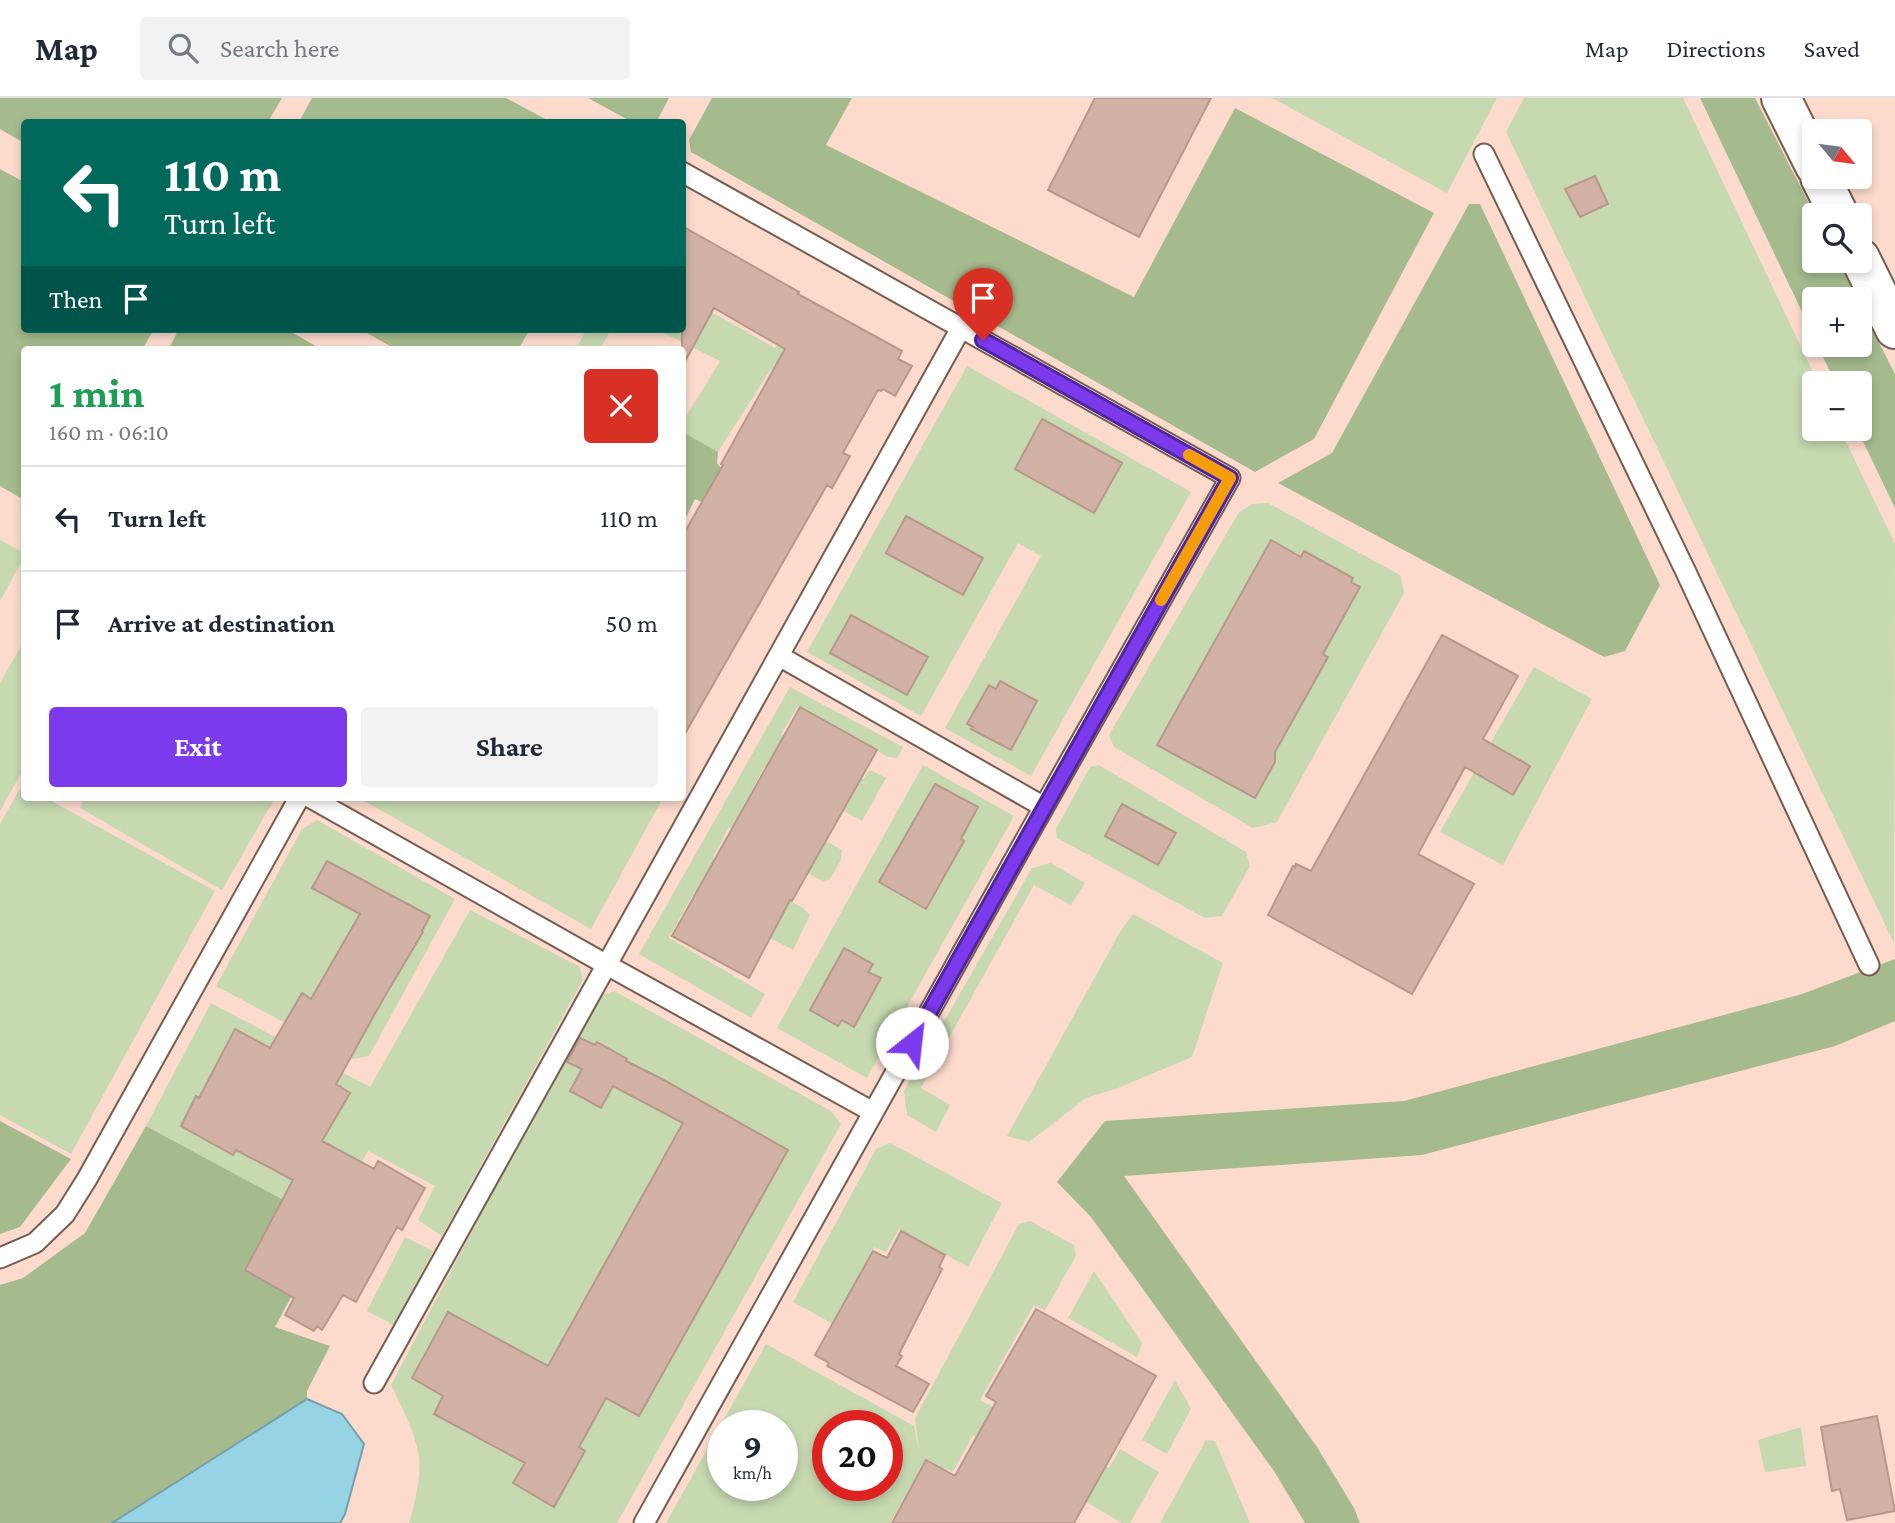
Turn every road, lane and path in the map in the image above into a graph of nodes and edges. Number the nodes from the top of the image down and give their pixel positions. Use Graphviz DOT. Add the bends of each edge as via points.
graph roads {
  1 [pos="1781,98"];
  2 [pos="1802,140"];
  3 [pos="1485,153"];
  4 [pos="686,174"];
  5 [pos="1868,273"];
  6 [pos="961,328"];
  7 [pos="1895,328"];
  8 [pos="779,656"];
  9 [pos="297,801"];
  10 [pos="316,801"];
  11 [pos="1044,807"];
  12 [pos="607,965"];
  13 [pos="1869,965"];
  14 [pos="873,1112"];
  15 [pos="0,1258"];
  16 [pos="374,1383"];
  17 [pos="644,1523"];
  1 -- 2 [label="street"];
  3 -- 13 [label="lane"];
  4 -- 6 [label="lane"];
  5 -- 7 [label="street"];
  6 -- 8 [label="lane"];
  6 -- 11 [label="lane" via="1230,478"];
  8 -- 11 [label="lane"];
  8 -- 12 [label="lane"];
  9 -- 15 [label="lane" via="65,1214 35,1243"];
  10 -- 12 [label="lane"];
  11 -- 14 [label="lane"];
  12 -- 14 [label="lane"];
  12 -- 16 [label="lane"];
  14 -- 17 [label="lane"];
}
